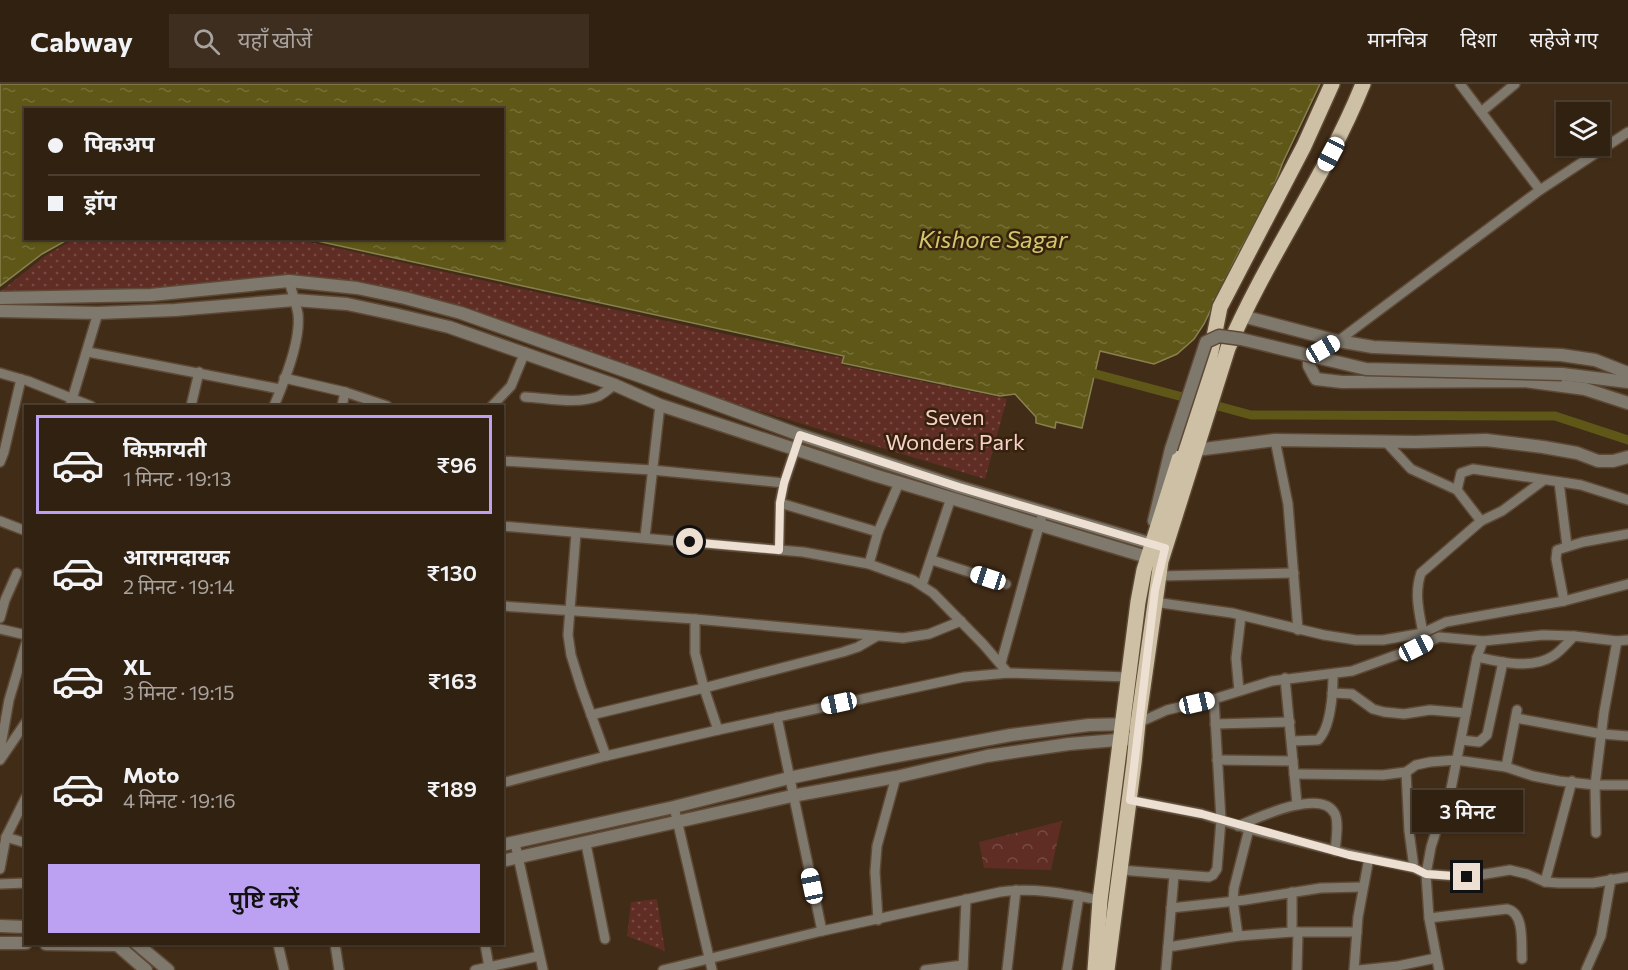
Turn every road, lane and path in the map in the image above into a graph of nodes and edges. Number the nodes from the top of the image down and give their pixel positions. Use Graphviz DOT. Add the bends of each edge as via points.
graph roads {
  1 [pos="1332,84"];
  2 [pos="1363,84"];
  3 [pos="1460,84"];
  4 [pos="1515,84"];
  5 [pos="1481,112"];
  6 [pos="1628,132"];
  7 [pos="1540,190"];
  8 [pos="290,281"];
  9 [pos="0,298"];
  10 [pos="294,300"];
  11 [pos="0,311"];
  12 [pos="98,313"];
  13 [pos="1242,316"];
  14 [pos="1338,341"];
  15 [pos="88,352"];
  16 [pos="525,352"];
  17 [pos="199,372"];
  18 [pos="1213,372"];
  19 [pos="0,373"];
  20 [pos="1628,373"];
  21 [pos="284,378"];
  22 [pos="21,379"];
  23 [pos="1628,382"];
  24 [pos="615,385"];
  25 [pos="280,389"];
  26 [pos="345,392"];
  27 [pos="525,396"];
  28 [pos="71,403"];
  29 [pos="1628,403"];
  30 [pos="191,405"];
  31 [pos="274,405"];
  32 [pos="342,405"];
  33 [pos="384,405"];
  34 [pos="493,405"];
  35 [pos="660,405"];
  36 [pos="800,435"];
  37 [pos="1275,440"];
  38 [pos="1384,441"];
  39 [pos="1193,443"];
  40 [pos="796,449"];
  41 [pos="1628,457"];
  42 [pos="504,461"];
  43 [pos="0,462"];
  44 [pos="652,470"];
  45 [pos="1545,480"];
  46 [pos="1558,482"];
  47 [pos="784,483"];
  48 [pos="899,483"];
  49 [pos="1457,490"];
  50 [pos="951,498"];
  51 [pos="1628,500"];
  52 [pos="780,503"];
  53 [pos="1043,512"];
  54 [pos="0,521"];
  55 [pos="1481,521"];
  56 [pos="1039,525"];
  57 [pos="504,526"];
  58 [pos="24,530"];
  59 [pos="878,532"];
  60 [pos="576,533"];
  61 [pos="1628,534"];
  62 [pos="645,537"];
  63 [pos="1568,546"];
  64 [pos="779,550"];
  65 [pos="1157,553"];
  66 [pos="932,560"];
  67 [pos="868,564"];
  68 [pos="17,573"];
  69 [pos="1294,573"];
  70 [pos="1006,584"];
  71 [pos="1628,584"];
  72 [pos="922,585"];
  73 [pos="1154,602"];
  74 [pos="1564,602"];
  75 [pos="504,606"];
  76 [pos="570,610"];
  77 [pos="1241,616"];
  78 [pos="0,618"];
  79 [pos="695,619"];
  80 [pos="961,621"];
  81 [pos="1436,626"];
  82 [pos="0,629"];
  83 [pos="1298,630"];
  84 [pos="1423,633"];
  85 [pos="24,635"];
  86 [pos="877,636"];
  87 [pos="1574,636"];
  88 [pos="1438,637"];
  89 [pos="1628,640"];
  90 [pos="1483,641"];
  91 [pos="1617,641"];
  92 [pos="24,648"];
  93 [pos="1477,657"];
  94 [pos="1503,662"];
  95 [pos="1001,663"];
  96 [pos="1008,673"];
  97 [pos="1333,675"];
  98 [pos="1129,677"];
  99 [pos="1285,678"];
  100 [pos="704,688"];
  101 [pos="1239,691"];
  102 [pos="1332,693"];
  103 [pos="4,699"];
  104 [pos="1214,699"];
  105 [pos="1466,713"];
  106 [pos="591,715"];
  107 [pos="777,717"];
  108 [pos="1290,722"];
  109 [pos="1215,724"];
  110 [pos="24,725"];
  111 [pos="718,730"];
  112 [pos="1129,731"];
  113 [pos="1602,734"];
  114 [pos="1628,736"];
  115 [pos="1461,740"];
  116 [pos="1292,741"];
  117 [pos="0,751"];
  118 [pos="606,756"];
  119 [pos="0,760"];
  120 [pos="1217,760"];
  121 [pos="1456,760"];
  122 [pos="1293,761"];
  123 [pos="1506,766"];
  124 [pos="1406,772"];
  125 [pos="1294,774"];
  126 [pos="896,777"];
  127 [pos="789,778"];
  128 [pos="1572,781"];
  129 [pos="504,782"];
  130 [pos="1595,785"];
  131 [pos="1628,785"];
  132 [pos="792,796"];
  133 [pos="1130,800"];
  134 [pos="24,803"];
  135 [pos="1297,804"];
  136 [pos="674,807"];
  137 [pos="1221,820"];
  138 [pos="678,821"];
  139 [pos="1238,826"];
  140 [pos="1249,829"];
  141 [pos="1596,833"];
  142 [pos="6,837"];
  143 [pos="24,842"];
  144 [pos="509,844"];
  145 [pos="586,844"];
  146 [pos="1335,851"];
  147 [pos="518,858"];
  148 [pos="1369,858"];
  149 [pos="504,861"];
  150 [pos="1414,868"];
  151 [pos="0,869"];
  152 [pos="1120,870"];
  153 [pos="1426,874"];
  154 [pos="1174,875"];
  155 [pos="1628,877"];
  156 [pos="1611,879"];
  157 [pos="1545,882"];
  158 [pos="24,883"];
  159 [pos="0,884"];
  160 [pos="1363,887"];
  161 [pos="1016,890"];
  162 [pos="1292,892"];
  163 [pos="1079,897"];
  164 [pos="966,899"];
  165 [pos="1100,900"];
  166 [pos="1233,900"];
  167 [pos="1171,908"];
  168 [pos="1429,918"];
  169 [pos="879,920"];
  170 [pos="0,926"];
  171 [pos="24,927"];
  172 [pos="822,931"];
  173 [pos="1295,932"];
  174 [pos="1357,932"];
  175 [pos="1238,936"];
  176 [pos="606,939"];
  177 [pos="0,943"];
  178 [pos="24,943"];
  179 [pos="120,945"];
  180 [pos="278,945"];
  181 [pos="335,945"];
  182 [pos="485,945"];
  183 [pos="140,946"];
  184 [pos="1168,947"];
  185 [pos="539,956"];
  186 [pos="1436,958"];
  187 [pos="1522,959"];
  188 [pos="710,965"];
  189 [pos="138,967"];
  190 [pos="489,967"];
  191 [pos="963,968"];
  192 [pos="1097,969"];
  193 [pos="168,970"];
  194 [pos="284,970"];
  195 [pos="339,970"];
  196 [pos="474,970"];
  197 [pos="543,970"];
  198 [pos="663,970"];
  199 [pos="925,970"];
  200 [pos="1007,970"];
  201 [pos="1067,970"];
  202 [pos="1166,970"];
  203 [pos="1297,970"];
  204 [pos="1354,970"];
  205 [pos="1366,970"];
  206 [pos="1439,970"];
  207 [pos="1586,970"];
  1 -- 18 [label="main road" via="1220,307"];
  2 -- 13 [label="main road" via="1326,164"];
  3 -- 5 [label="street"];
  4 -- 5 [label="street"];
  5 -- 7 [label="street"];
  6 -- 7 [label="street"];
  7 -- 14 [label="street"];
  8 -- 9 [label="street" via="151,295"];
  8 -- 10 [label="street"];
  8 -- 36 [label="street" via="357,288 461,313"];
  10 -- 12 [label="street"];
  10 -- 16 [label="street" via="347,304 394,314"];
  10 -- 21 [label="street" via="298,326"];
  11 -- 12 [label="street"];
  12 -- 15 [label="street"];
  13 -- 14 [label="street"];
  13 -- 18 [label="main road"];
  14 -- 20 [label="street" via="1415,350 1562,355 1595,360"];
  14 -- 29 [label="street" via="1309,358 1316,379 1524,381 1585,388"];
  15 -- 17 [label="street"];
  15 -- 28 [label="street"];
  16 -- 24 [label="street"];
  16 -- 34 [label="street" via="511,386"];
  17 -- 25 [label="street"];
  17 -- 30 [label="street"];
  18 -- 39 [label="main road"];
  19 -- 22 [label="street"];
  21 -- 25 [label="street"];
  21 -- 26 [label="street"];
  22 -- 28 [label="street"];
  22 -- 43 [label="street"];
  23 -- 65 [label="street, bridge" via="1562,374 1366,369 1218,336 1206,342 1171,449 1154,516"];
  24 -- 27 [label="street" via="590,398"];
  24 -- 35 [label="street"];
  25 -- 31 [label="street"];
  26 -- 32 [label="street"];
  26 -- 33 [label="street"];
  35 -- 40 [label="street"];
  35 -- 44 [label="street"];
  36 -- 40 [label="street"];
  36 -- 53 [label="street"];
  37 -- 38 [label="street"];
  37 -- 39 [label="street"];
  37 -- 69 [label="street" via="1288,504"];
  38 -- 41 [label="street" via="1486,440 1577,453 1598,460"];
  38 -- 49 [label="street" via="1412,469"];
  39 -- 65 [label="main road"];
  40 -- 47 [label="street"];
  40 -- 48 [label="street"];
  42 -- 44 [label="street"];
  44 -- 47 [label="street"];
  44 -- 62 [label="street"];
  45 -- 46 [label="street"];
  45 -- 49 [label="street" via="1467,470 1461,473"];
  45 -- 55 [label="street"];
  46 -- 51 [label="street"];
  46 -- 63 [label="street"];
  47 -- 52 [label="street"];
  48 -- 50 [label="street"];
  48 -- 59 [label="street"];
  49 -- 55 [label="street"];
  50 -- 56 [label="street"];
  50 -- 66 [label="street"];
  52 -- 59 [label="street"];
  52 -- 64 [label="street"];
  53 -- 56 [label="street"];
  53 -- 65 [label="street"];
  54 -- 58 [label="street"];
  55 -- 84 [label="street" via="1421,573 1417,599"];
  56 -- 65 [label="street"];
  56 -- 95 [label="street"];
  57 -- 60 [label="street"];
  59 -- 67 [label="street"];
  60 -- 62 [label="street"];
  60 -- 76 [label="street"];
  61 -- 63 [label="street"];
  62 -- 64 [label="street"];
  63 -- 74 [label="street" via="1556,553"];
  64 -- 67 [label="street"];
  65 -- 69 [label="street"];
  65 -- 73 [label="main road"];
  65 -- 98 [label="main road" via="1138,602"];
  66 -- 70 [label="street"];
  66 -- 72 [label="street"];
  67 -- 72 [label="street"];
  68 -- 78 [label="street"];
  69 -- 83 [label="street"];
  71 -- 74 [label="street"];
  72 -- 80 [label="street"];
  73 -- 77 [label="street"];
  73 -- 112 [label="main road"];
  74 -- 81 [label="street"];
  75 -- 76 [label="street"];
  76 -- 79 [label="street"];
  76 -- 106 [label="street" via="571,655"];
  77 -- 83 [label="street"];
  77 -- 101 [label="street" via="1236,658"];
  79 -- 86 [label="street"];
  79 -- 100 [label="street" via="695,653"];
  80 -- 86 [label="street" via="914,638"];
  80 -- 95 [label="street"];
  81 -- 84 [label="street"];
  81 -- 88 [label="street"];
  82 -- 85 [label="street"];
  83 -- 84 [label="street" via="1356,640"];
  86 -- 100 [label="street" via="858,647"];
  87 -- 90 [label="street"];
  87 -- 91 [label="street"];
  87 -- 94 [label="street" via="1545,659 1521,664"];
  88 -- 90 [label="street"];
  88 -- 97 [label="street" via="1371,665"];
  89 -- 91 [label="street"];
  90 -- 93 [label="street"];
  91 -- 113 [label="street"];
  92 -- 103 [label="street"];
  93 -- 94 [label="street"];
  93 -- 105 [label="street"];
  94 -- 115 [label="street" via="1487,735 1479,742"];
  95 -- 96 [label="street"];
  96 -- 98 [label="street"];
  96 -- 107 [label="street" via="964,677"];
  97 -- 99 [label="street"];
  97 -- 102 [label="street"];
  98 -- 112 [label="main road"];
  99 -- 101 [label="street"];
  99 -- 108 [label="street"];
  100 -- 106 [label="street"];
  100 -- 111 [label="street"];
  101 -- 104 [label="street"];
  102 -- 105 [label="street" via="1352,694 1384,712"];
  102 -- 116 [label="street" via="1322,736 1318,740"];
  103 -- 117 [label="street"];
  104 -- 109 [label="street"];
  104 -- 112 [label="street" via="1167,710"];
  105 -- 115 [label="street"];
  106 -- 118 [label="street"];
  107 -- 111 [label="street"];
  107 -- 127 [label="street"];
  108 -- 109 [label="street"];
  108 -- 116 [label="street"];
  109 -- 120 [label="street"];
  110 -- 119 [label="street"];
  111 -- 118 [label="street"];
  112 -- 126 [label="street"];
  112 -- 127 [label="street" via="1089,724"];
  112 -- 133 [label="main road"];
  112 -- 165 [label="main road"];
  113 -- 114 [label="street"];
  113 -- 123 [label="street" via="1516,714"];
  113 -- 130 [label="street"];
  115 -- 121 [label="street"];
  116 -- 122 [label="street"];
  118 -- 129 [label="street"];
  120 -- 122 [label="street"];
  120 -- 137 [label="street"];
  121 -- 123 [label="street"];
  121 -- 124 [label="street" via="1416,765"];
  121 -- 153 [label="street" via="1448,804 1434,837"];
  122 -- 125 [label="street"];
  123 -- 128 [label="street" via="1533,776"];
  124 -- 125 [label="street"];
  124 -- 150 [label="street"];
  125 -- 135 [label="street"];
  126 -- 132 [label="street"];
  126 -- 169 [label="street" via="877,846"];
  127 -- 132 [label="street"];
  127 -- 136 [label="street"];
  128 -- 130 [label="street"];
  128 -- 157 [label="street"];
  130 -- 131 [label="street"];
  130 -- 141 [label="street"];
  132 -- 138 [label="street"];
  132 -- 172 [label="street"];
  133 -- 137 [label="street"];
  133 -- 152 [label="main road"];
  134 -- 142 [label="street"];
  135 -- 139 [label="street"];
  135 -- 146 [label="street" via="1330,807 1336,822"];
  136 -- 138 [label="street"];
  136 -- 144 [label="street"];
  137 -- 139 [label="street"];
  137 -- 154 [label="street" via="1214,875"];
  138 -- 145 [label="street"];
  138 -- 188 [label="street"];
  139 -- 140 [label="street"];
  140 -- 146 [label="street"];
  140 -- 166 [label="street"];
  142 -- 143 [label="street"];
  142 -- 151 [label="street"];
  144 -- 147 [label="street"];
  145 -- 147 [label="street"];
  145 -- 176 [label="street"];
  146 -- 148 [label="street"];
  147 -- 149 [label="street"];
  147 -- 185 [label="street"];
  148 -- 150 [label="street"];
  148 -- 160 [label="street"];
  150 -- 153 [label="street"];
  152 -- 154 [label="street"];
  152 -- 192 [label="main road"];
  153 -- 157 [label="street" via="1467,877 1510,870"];
  153 -- 168 [label="street"];
  154 -- 167 [label="street"];
  155 -- 156 [label="street"];
  156 -- 157 [label="street" via="1593,883"];
  156 -- 207 [label="street" via="1601,936"];
  158 -- 159 [label="street"];
  160 -- 162 [label="street"];
  160 -- 174 [label="street"];
  161 -- 163 [label="street"];
  161 -- 164 [label="street"];
  161 -- 200 [label="street"];
  162 -- 166 [label="street"];
  162 -- 173 [label="street"];
  163 -- 165 [label="street"];
  163 -- 201 [label="street"];
  164 -- 169 [label="street"];
  164 -- 191 [label="street"];
  165 -- 192 [label="main road"];
  166 -- 167 [label="street"];
  166 -- 175 [label="street"];
  167 -- 184 [label="street"];
  168 -- 186 [label="street"];
  168 -- 187 [label="street" via="1513,910 1518,916"];
  169 -- 172 [label="street"];
  170 -- 171 [label="street"];
  172 -- 188 [label="street"];
  173 -- 174 [label="street"];
  173 -- 175 [label="street"];
  173 -- 203 [label="street"];
  174 -- 204 [label="street"];
  175 -- 184 [label="street"];
  177 -- 178 [label="street"];
  179 -- 189 [label="street"];
  180 -- 194 [label="street"];
  181 -- 195 [label="street"];
  182 -- 190 [label="street"];
  183 -- 189 [label="street"];
  183 -- 193 [label="street"];
  184 -- 202 [label="street"];
  185 -- 190 [label="street"];
  185 -- 197 [label="street"];
  186 -- 205 [label="street"];
  186 -- 206 [label="street"];
  188 -- 198 [label="street"];
  190 -- 196 [label="street"];
  191 -- 199 [label="street"];
}
